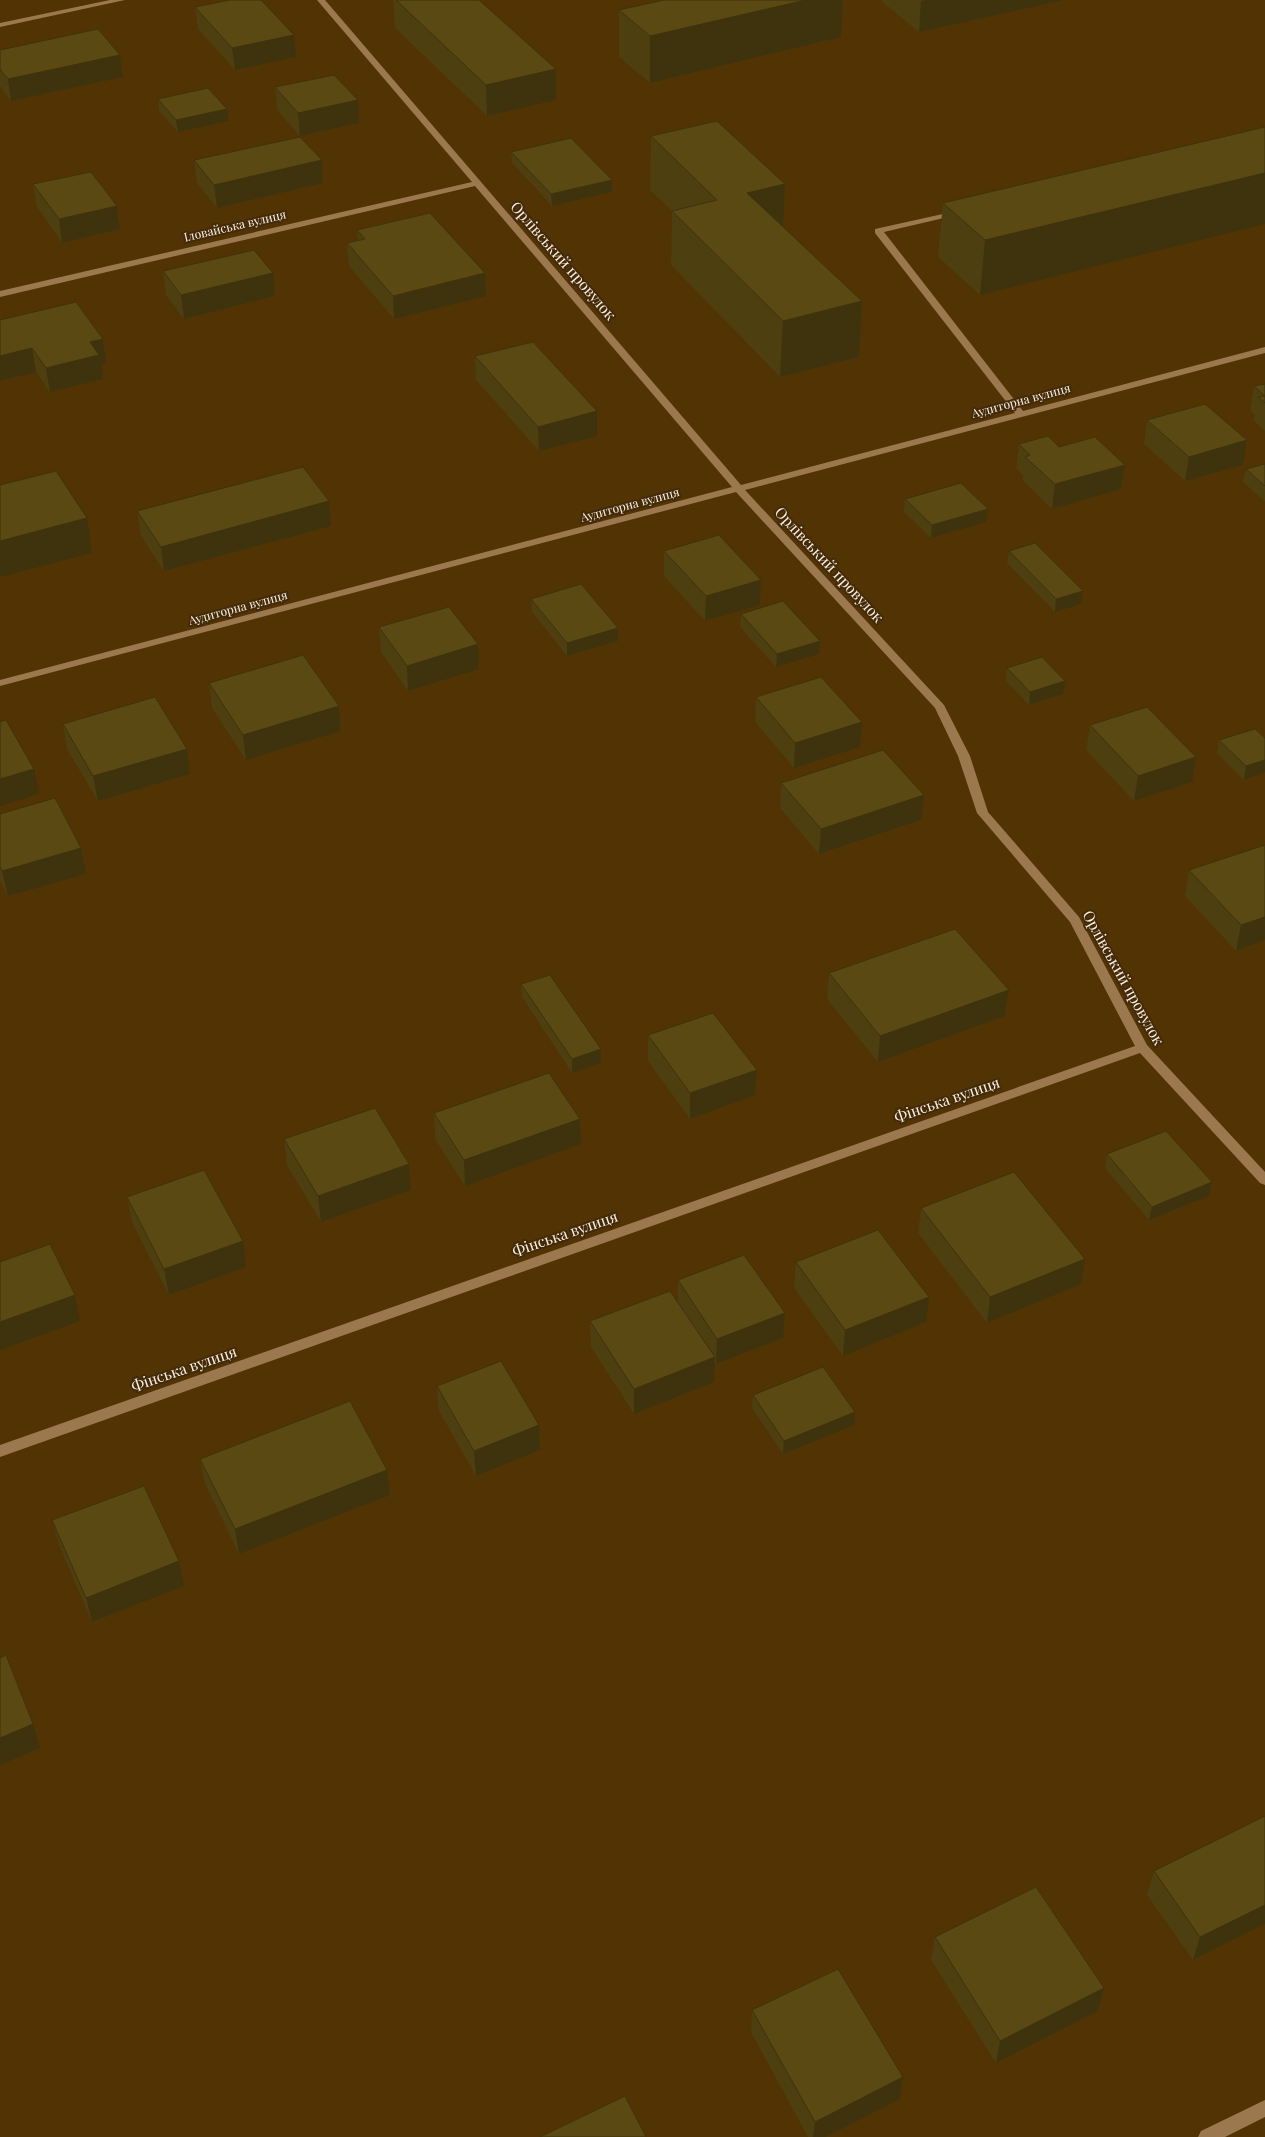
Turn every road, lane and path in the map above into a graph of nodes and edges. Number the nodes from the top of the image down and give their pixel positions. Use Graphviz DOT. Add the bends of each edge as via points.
graph roads {
  1 [pos="121,0"];
  2 [pos="322,0"];
  3 [pos="0,25"];
  4 [pos="477,183"];
  5 [pos="965,210"];
  6 [pos="0,294"];
  7 [pos="1265,350"];
  8 [pos="1021,414"];
  9 [pos="739,489"];
  10 [pos="0,683"];
  11 [pos="1142,1048"];
  12 [pos="1265,1180"];
  13 [pos="0,1452"];
  14 [pos="1265,2108"];
  15 [pos="1207,2137"];
  1 -- 3 [label="street"];
  2 -- 4 [label="street, Орлівський провулок"];
  4 -- 6 [label="street, Іловайська вулиця"];
  4 -- 9 [label="street, Орлівський провулок"];
  5 -- 8 [label="street" via="878,231"];
  7 -- 8 [label="street, Аудиторна вулиця"];
  8 -- 9 [label="street, Аудиторна вулиця"];
  9 -- 10 [label="street, Аудиторна вулиця"];
  9 -- 11 [label="street, Орлівський провулок" via="940,707 964,756 983,813 1075,920"];
  11 -- 12 [label="street, Орлівський провулок"];
  11 -- 13 [label="street, Фінська вулиця"];
  14 -- 15 [label="street"];
}
